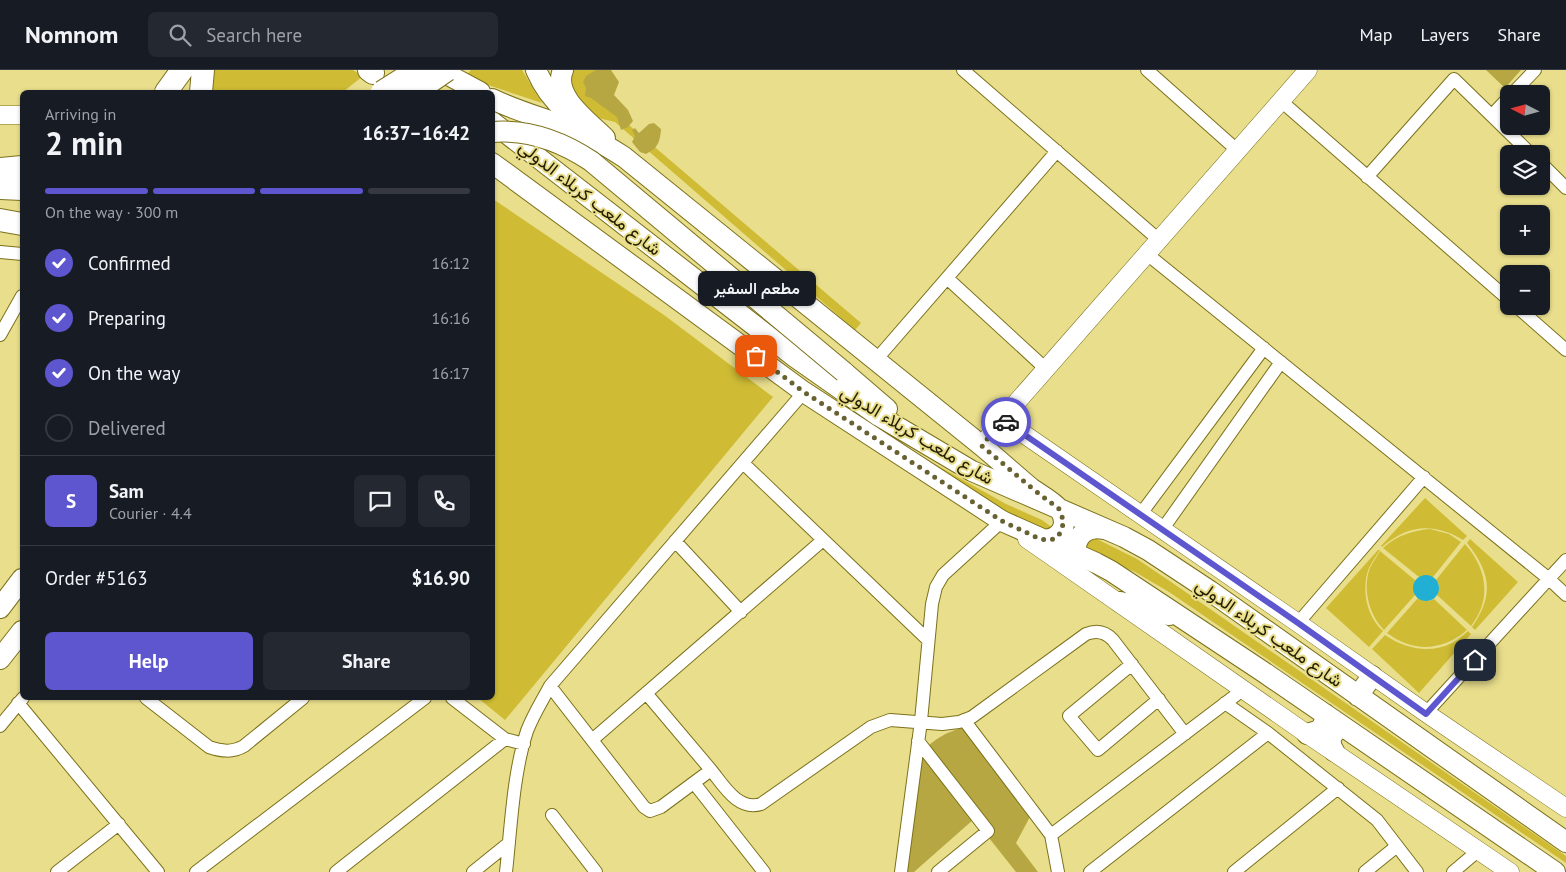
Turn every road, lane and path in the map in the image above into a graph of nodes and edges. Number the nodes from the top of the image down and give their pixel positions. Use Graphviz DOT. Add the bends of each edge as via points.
graph roads {
  1 [pos="182,70"];
  2 [pos="203,70"];
  3 [pos="417,70"];
  4 [pos="426,70"];
  5 [pos="440,70"];
  6 [pos="446,70"];
  7 [pos="536,70"];
  8 [pos="563,70"];
  9 [pos="963,70"];
  10 [pos="1308,70"];
  11 [pos="1535,70"];
  12 [pos="1152,72"];
  13 [pos="387,84"];
  14 [pos="1521,85"];
  15 [pos="167,90"];
  16 [pos="202,90"];
  17 [pos="452,90"];
  18 [pos="476,90"];
  19 [pos="495,100"];
  20 [pos="1281,101"];
  21 [pos="1500,107"];
  22 [pos="0,115"];
  23 [pos="20,115"];
  24 [pos="1492,115"];
  25 [pos="495,124"];
  26 [pos="495,132"];
  27 [pos="602,143"];
  28 [pos="1522,145"];
  29 [pos="1057,150"];
  30 [pos="1238,150"];
  31 [pos="624,158"];
  32 [pos="495,166"];
  33 [pos="20,167"];
  34 [pos="0,169"];
  35 [pos="495,172"];
  36 [pos="1550,172"];
  37 [pos="1367,176"];
  38 [pos="514,180"];
  39 [pos="1566,188"];
  40 [pos="1159,240"];
  41 [pos="0,252"];
  42 [pos="20,254"];
  43 [pos="1147,254"];
  44 [pos="947,278"];
  45 [pos="1500,292"];
  46 [pos="20,300"];
  47 [pos="1528,315"];
  48 [pos="0,335"];
  49 [pos="1564,343"];
  50 [pos="1264,348"];
  51 [pos="875,361"];
  52 [pos="1282,362"];
  53 [pos="1046,369"];
  54 [pos="804,392"];
  55 [pos="1002,419"];
  56 [pos="982,446"];
  57 [pos="743,462"];
  58 [pos="958,463"];
  59 [pos="1424,477"];
  60 [pos="1059,509"];
  61 [pos="1140,515"];
  62 [pos="1002,521"];
  63 [pos="1104,529"];
  64 [pos="1162,530"];
  65 [pos="1040,539"];
  66 [pos="823,540"];
  67 [pos="675,541"];
  68 [pos="1076,554"];
  69 [pos="1566,560"];
  70 [pos="1549,579"];
  71 [pos="20,581"];
  72 [pos="20,589"];
  73 [pos="1566,595"];
  74 [pos="1120,602"];
  75 [pos="2,603"];
  76 [pos="740,612"];
  77 [pos="1183,619"];
  78 [pos="1298,623"];
  79 [pos="20,636"];
  80 [pos="928,640"];
  81 [pos="0,659"];
  82 [pos="1132,664"];
  83 [pos="1372,676"];
  84 [pos="550,686"];
  85 [pos="1244,689"];
  86 [pos="646,693"];
  87 [pos="1358,696"];
  88 [pos="21,700"];
  89 [pos="149,700"];
  90 [pos="301,700"];
  91 [pos="422,700"];
  92 [pos="455,700"];
  93 [pos="1158,700"];
  94 [pos="1225,704"];
  95 [pos="1325,714"];
  96 [pos="1426,714"];
  97 [pos="964,720"];
  98 [pos="921,721"];
  99 [pos="0,726"];
  100 [pos="1343,727"];
  101 [pos="1268,732"];
  102 [pos="1185,734"];
  103 [pos="1307,734"];
  104 [pos="505,739"];
  105 [pos="592,740"];
  106 [pos="918,741"];
  107 [pos="524,744"];
  108 [pos="1334,751"];
  109 [pos="711,770"];
  110 [pos="694,783"];
  111 [pos="1338,788"];
  112 [pos="1566,808"];
  113 [pos="552,815"];
  114 [pos="119,824"];
  115 [pos="1051,835"];
  116 [pos="1566,842"];
  117 [pos="509,844"];
  118 [pos="1397,846"];
  119 [pos="1479,850"];
  120 [pos="58,872"];
  121 [pos="158,872"];
  122 [pos="196,872"];
  123 [pos="336,872"];
  124 [pos="473,872"];
  125 [pos="506,872"];
  126 [pos="596,872"];
  127 [pos="764,872"];
  128 [pos="901,872"];
  129 [pos="938,872"];
  130 [pos="1058,872"];
  131 [pos="1090,872"];
  132 [pos="1234,872"];
  133 [pos="1365,872"];
  134 [pos="1417,872"];
  135 [pos="1452,872"];
  136 [pos="1510,872"];
  137 [pos="1555,872"];
  1 -- 15 [label="highway"];
  2 -- 16 [label="highway"];
  3 -- 13 [label="highway, bridge"];
  4 -- 17 [label="main road"];
  5 -- 18 [label="main road"];
  6 -- 13 [label="highway, bridge"];
  7 -- 27 [label="main road" via="549,93"];
  8 -- 31 [label="main road" via="560,84 568,100"];
  9 -- 29 [label="street"];
  10 -- 20 [label="street"];
  11 -- 14 [label="street"];
  12 -- 30 [label="street"];
  19 -- 27 [label="main road"];
  20 -- 30 [label="street"];
  20 -- 37 [label="street"];
  21 -- 24 [label="street"];
  22 -- 23 [label="street"];
  24 -- 28 [label="street"];
  24 -- 37 [label="street" via="1454,79"];
  25 -- 58 [label="main road, شارع ملعب كربلاء الدولي" via="795,357 879,416"];
  26 -- 58 [label="main road, bridge" via="545,138 591,161 894,414"];
  27 -- 31 [label="main road"];
  29 -- 40 [label="street"];
  29 -- 44 [label="street"];
  30 -- 40 [label="street"];
  31 -- 51 [label="main road"];
  32 -- 38 [label="main road"];
  33 -- 34 [label="highway"];
  35 -- 38 [label="main road"];
  36 -- 39 [label="street"];
  37 -- 45 [label="street"];
  38 -- 54 [label="main road, شارع ملعب كربلاء الدولي"];
  40 -- 43 [label="street"];
  41 -- 42 [label="street"];
  43 -- 50 [label="street"];
  43 -- 53 [label="street"];
  44 -- 51 [label="street"];
  44 -- 53 [label="street"];
  46 -- 48 [label="street"];
  47 -- 49 [label="street"];
  50 -- 52 [label="street"];
  50 -- 61 [label="street"];
  51 -- 56 [label="main road"];
  52 -- 59 [label="street"];
  52 -- 64 [label="street"];
  53 -- 55 [label="street"];
  54 -- 57 [label="street"];
  54 -- 62 [label="main road, شارع ملعب كربلاء الدولي"];
  55 -- 56 [label="street"];
  55 -- 61 [label="street"];
  56 -- 60 [label="main road"];
  57 -- 66 [label="street"];
  57 -- 67 [label="street"];
  58 -- 60 [label="main road, شارع ملعب كربلاء الدولي" via="1002,486"];
  59 -- 70 [label="street"];
  59 -- 78 [label="street"];
  60 -- 63 [label="main road, شارع ملعب كربلاء الدولي"];
  60 -- 65 [label="main road" via="1064,522 1059,535 1054,539"];
  61 -- 64 [label="street"];
  62 -- 65 [label="main road, شارع ملعب كربلاء الدولي"];
  62 -- 74 [label="street"];
  62 -- 80 [label="street" via="942,575 932,604"];
  63 -- 68 [label="main road" via="1085,531 1077,541"];
  63 -- 87 [label="main road, شارع ملعب كربلاء الدولي" via="1148,550"];
  64 -- 78 [label="street"];
  65 -- 68 [label="main road, شارع ملعب كربلاء الدولي"];
  66 -- 76 [label="street"];
  66 -- 80 [label="street"];
  67 -- 76 [label="street"];
  67 -- 84 [label="street"];
  68 -- 77 [label="main road, شارع ملعب كربلاء الدولي" via="1112,571"];
  69 -- 70 [label="street"];
  70 -- 73 [label="street"];
  70 -- 96 [label="street"];
  71 -- 75 [label="main road"];
  72 -- 75 [label="main road"];
  74 -- 77 [label="main road"];
  74 -- 85 [label="street"];
  76 -- 86 [label="street"];
  77 -- 95 [label="main road, شارع ملعب كربلاء الدولي"];
  78 -- 83 [label="street"];
  79 -- 81 [label="main road"];
  80 -- 98 [label="street"];
  82 -- 93 [label="street"];
  82 -- 93 [label="street" via="1069,716 1098,750"];
  82 -- 97 [label="street" via="1110,636 1090,632"];
  83 -- 87 [label="main road"];
  83 -- 96 [label="street"];
  84 -- 105 [label="street"];
  84 -- 107 [label="street"];
  85 -- 94 [label="street"];
  85 -- 103 [label="street"];
  86 -- 105 [label="street"];
  86 -- 109 [label="street"];
  87 -- 116 [label="main road, شارع ملعب كربلاء الدولي"];
  88 -- 99 [label="street"];
  88 -- 114 [label="street"];
  89 -- 90 [label="street" via="209,747 233,751 244,746"];
  91 -- 122 [label="street"];
  92 -- 104 [label="street"];
  93 -- 102 [label="street"];
  94 -- 101 [label="street"];
  94 -- 102 [label="street"];
  95 -- 100 [label="main road, شارع ملعب كربلاء الدولي"];
  95 -- 103 [label="main road" via="1320,730"];
  96 -- 112 [label="street"];
  97 -- 98 [label="street" via="942,724"];
  97 -- 115 [label="street"];
  98 -- 106 [label="street"];
  98 -- 109 [label="street" via="890,720 872,727 766,802 755,806 740,803"];
  100 -- 108 [label="main road" via="1331,736"];
  100 -- 137 [label="main road, شارع ملعب كربلاء الدولي"];
  101 -- 111 [label="street"];
  101 -- 131 [label="street"];
  102 -- 115 [label="street"];
  103 -- 108 [label="street"];
  104 -- 107 [label="street"];
  104 -- 123 [label="street"];
  105 -- 110 [label="street" via="650,811 661,808"];
  106 -- 128 [label="street"];
  106 -- 129 [label="street" via="988,831"];
  107 -- 117 [label="street"];
  108 -- 119 [label="street"];
  109 -- 110 [label="street"];
  110 -- 127 [label="street"];
  111 -- 118 [label="street" via="1377,820"];
  111 -- 132 [label="street"];
  113 -- 126 [label="street"];
  114 -- 120 [label="street"];
  114 -- 121 [label="street"];
  115 -- 130 [label="street"];
  117 -- 124 [label="street"];
  117 -- 125 [label="street"];
  118 -- 133 [label="street"];
  118 -- 134 [label="street"];
  119 -- 135 [label="street"];
  119 -- 136 [label="street"];
}
